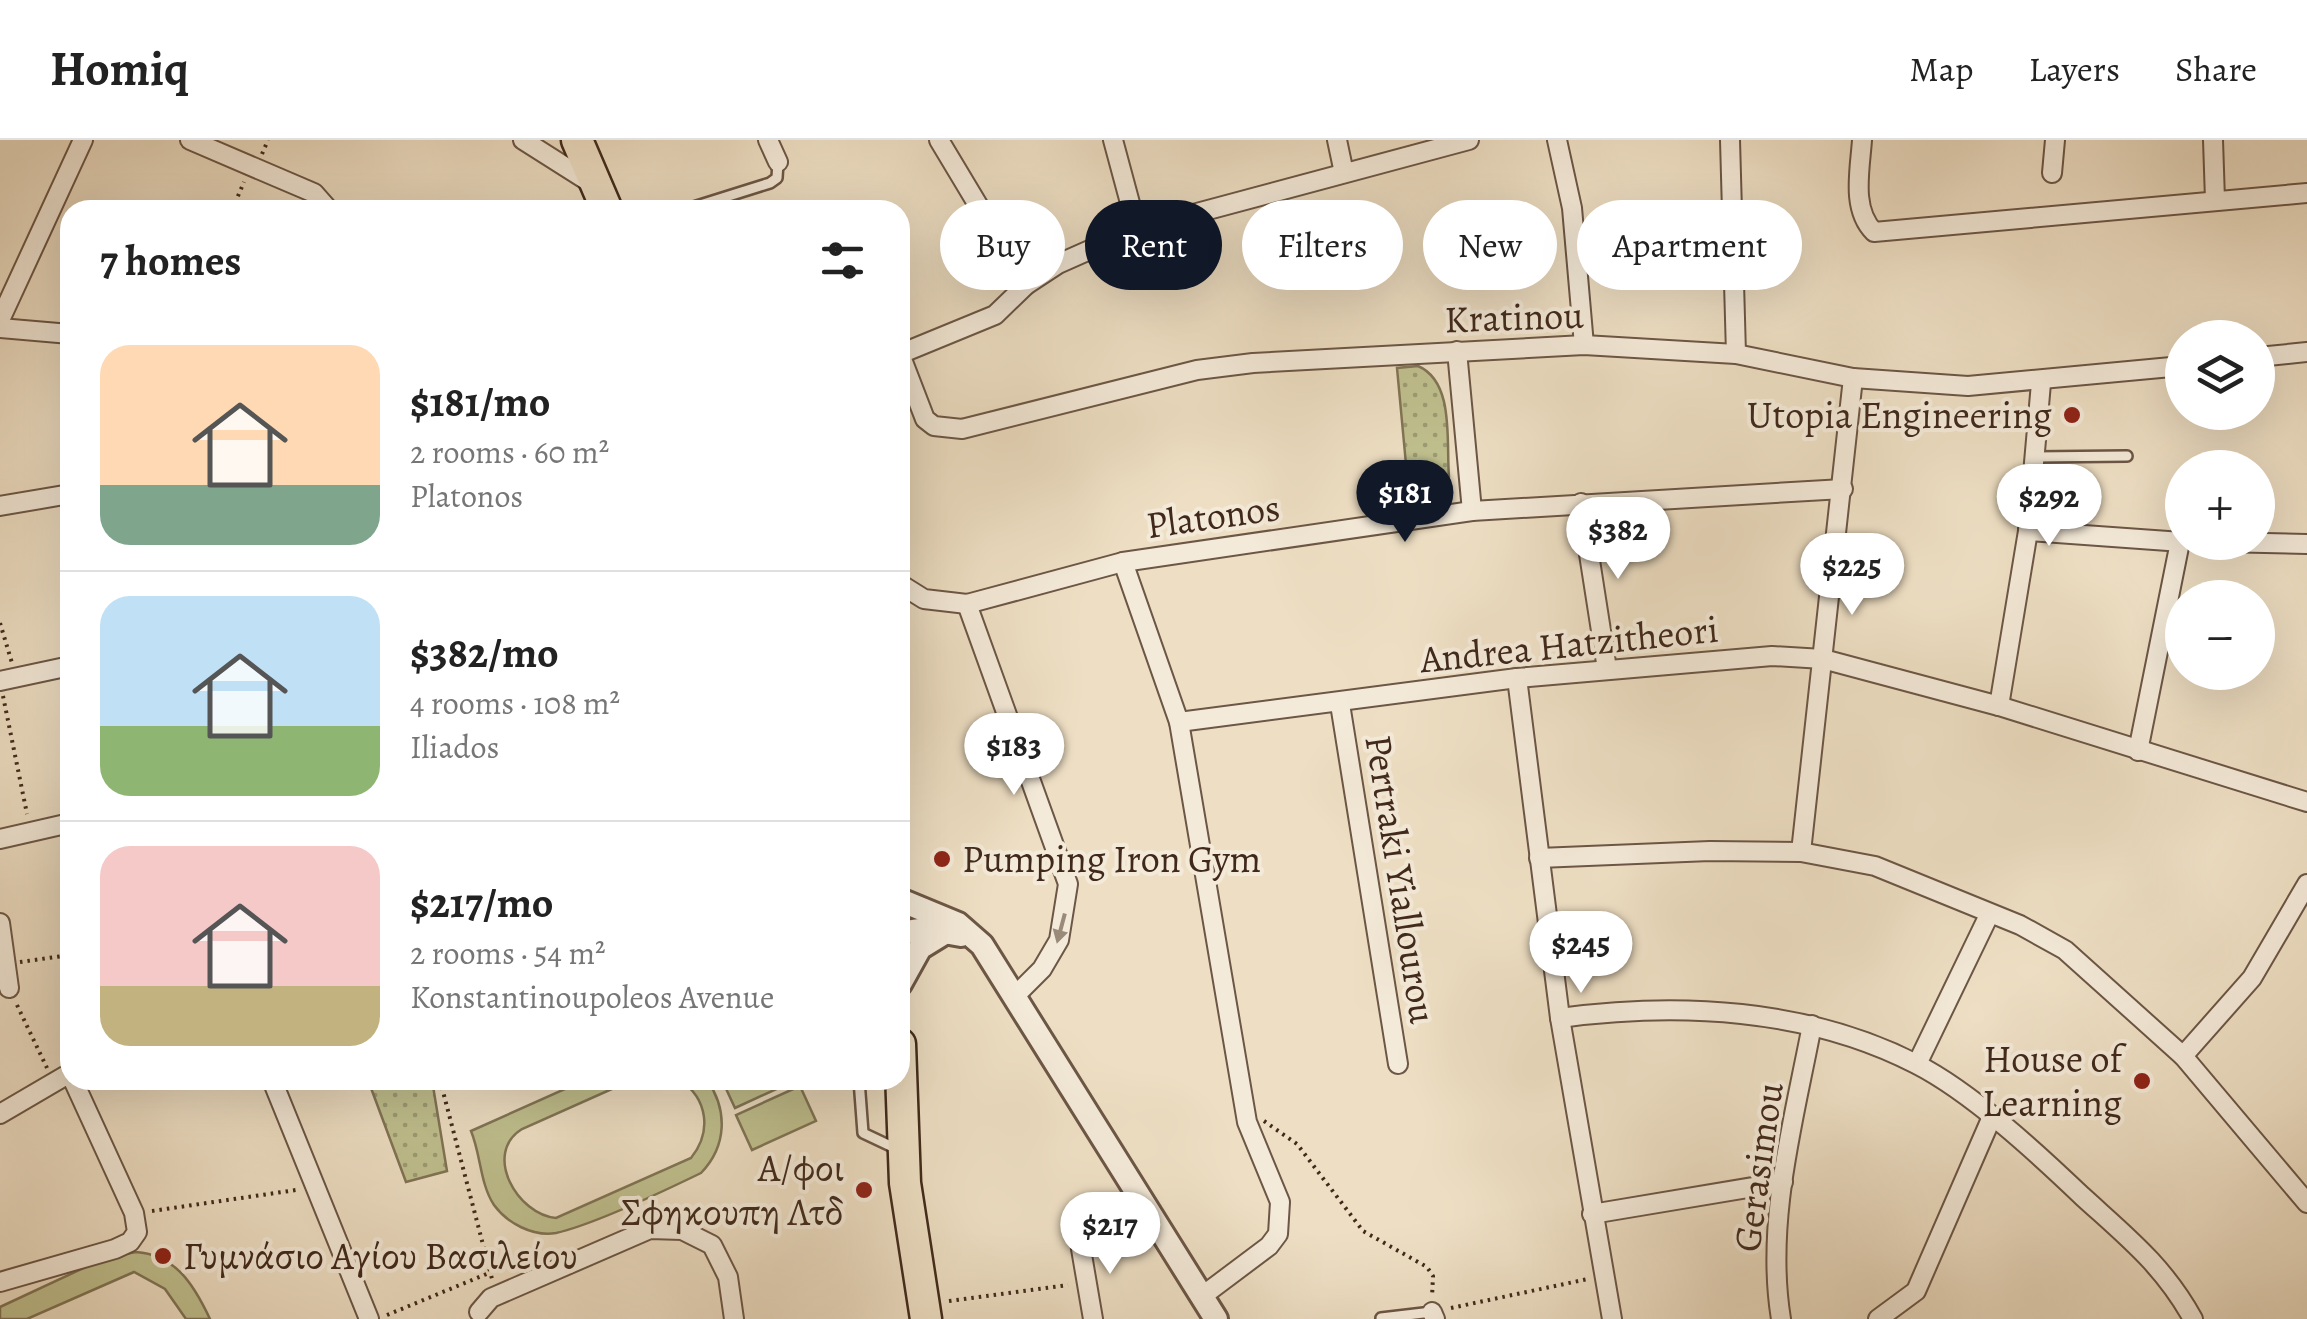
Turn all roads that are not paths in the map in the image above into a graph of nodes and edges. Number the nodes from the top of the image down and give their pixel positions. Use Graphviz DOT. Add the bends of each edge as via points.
graph roads {
  1 [pos="83,140"];
  2 [pos="190,140"];
  3 [pos="523,140"];
  4 [pos="577,140"];
  5 [pos="768,140"];
  6 [pos="939,140"];
  7 [pos="1113,140"];
  8 [pos="1337,140"];
  9 [pos="1468,140"];
  10 [pos="1557,140"];
  11 [pos="1730,140"];
  12 [pos="1862,140"];
  13 [pos="2055,140"];
  14 [pos="2213,140"];
  15 [pos="778,162"];
  16 [pos="1344,172"];
  17 [pos="2052,172"];
  18 [pos="2307,193"];
  19 [pos="602,198"];
  20 [pos="321,200"];
  21 [pos="716,200"];
  22 [pos="975,200"];
  23 [pos="1129,200"];
  24 [pos="2214,200"];
  25 [pos="1222,206"];
  26 [pos="1021,290"];
  27 [pos="0,320"];
  28 [pos="0,328"];
  29 [pos="60,333"];
  30 [pos="1584,345"];
  31 [pos="910,350"];
  32 [pos="1457,351"];
  33 [pos="2307,352"];
  34 [pos="1736,354"];
  35 [pos="2275,356"];
  36 [pos="2165,368"];
  37 [pos="1853,378"];
  38 [pos="910,380"];
  39 [pos="2040,382"];
  40 [pos="2033,456"];
  41 [pos="2128,456"];
  42 [pos="1842,489"];
  43 [pos="60,496"];
  44 [pos="1581,503"];
  45 [pos="0,506"];
  46 [pos="1472,511"];
  47 [pos="2028,531"];
  48 [pos="2165,541"];
  49 [pos="2275,543"];
  50 [pos="2307,544"];
  51 [pos="2177,560"];
  52 [pos="1123,562"];
  53 [pos="910,589"];
  54 [pos="966,604"];
  55 [pos="1823,659"];
  56 [pos="60,668"];
  57 [pos="1607,669"];
  58 [pos="1517,678"];
  59 [pos="5,680"];
  60 [pos="1340,704"];
  61 [pos="1999,706"];
  62 [pos="1179,722"];
  63 [pos="2138,751"];
  64 [pos="2307,802"];
  65 [pos="60,825"];
  66 [pos="0,839"];
  67 [pos="1801,852"];
  68 [pos="1540,858"];
  69 [pos="2307,884"];
  70 [pos="910,904"];
  71 [pos="1989,915"];
  72 [pos="0,923"];
  73 [pos="949,931"];
  74 [pos="910,933"];
  75 [pos="982,945"];
  76 [pos="910,966"];
  77 [pos="9,988"];
  78 [pos="1017,994"];
  79 [pos="1560,1018"];
  80 [pos="1812,1025"];
  81 [pos="2184,1056"];
  82 [pos="1398,1064"];
  83 [pos="1917,1064"];
  84 [pos="60,1081"];
  85 [pos="73,1090"];
  86 [pos="276,1090"];
  87 [pos="860,1090"];
  88 [pos="902,1090"];
  89 [pos="0,1114"];
  90 [pos="1991,1118"];
  91 [pos="904,1152"];
  92 [pos="1783,1182"];
  93 [pos="2307,1203"];
  94 [pos="1592,1214"];
  95 [pos="1080,1243"];
  96 [pos="0,1282"];
  97 [pos="1200,1297"];
  98 [pos="478,1312"];
  99 [pos="925,1312"];
  100 [pos="1433,1316"];
  101 [pos="1380,1318"];
  102 [pos="369,1319"];
  103 [pos="734,1319"];
  104 [pos="1093,1319"];
  105 [pos="1216,1319"];
  106 [pos="1612,1319"];
  107 [pos="1780,1319"];
  108 [pos="1878,1319"];
  109 [pos="2193,1319"];
  1 -- 27 [label="street"];
  2 -- 20 [label="street"];
  3 -- 19 [label="street"];
  4 -- 19 [label="main road"];
  5 -- 15 [label="street"];
  6 -- 22 [label="street"];
  7 -- 23 [label="street"];
  8 -- 16 [label="street"];
  9 -- 16 [label="street"];
  10 -- 30 [label="street" via="1572,208"];
  11 -- 34 [label="street"];
  12 -- 24 [label="street" via="1859,193 1863,220 1874,232"];
  13 -- 17 [label="street"];
  14 -- 24 [label="street"];
  15 -- 21 [label="lane" via="770,183"];
  16 -- 25 [label="street"];
  18 -- 24 [label="street"];
  26 -- 31 [label="street" via="994,315"];
  28 -- 29 [label="street"];
  30 -- 32 [label="street, Kratinou"];
  30 -- 34 [label="street, Kratinou"];
  32 -- 38 [label="street, Kratinou" via="1196,370 947,430 925,419"];
  32 -- 46 [label="street"];
  33 -- 35 [label="street"];
  34 -- 37 [label="street, Kratinou"];
  36 -- 39 [label="street, Kratinou"];
  37 -- 39 [label="street, Kratinou" via="1968,386"];
  37 -- 42 [label="street"];
  39 -- 40 [label="street"];
  40 -- 41 [label="lane"];
  40 -- 47 [label="street"];
  42 -- 44 [label="street, Platonos"];
  42 -- 55 [label="street"];
  43 -- 45 [label="street"];
  44 -- 46 [label="street, Platonos"];
  44 -- 57 [label="street"];
  46 -- 52 [label="street, Platonos"];
  47 -- 48 [label="street"];
  47 -- 61 [label="street"];
  49 -- 50 [label="street"];
  51 -- 63 [label="street"];
  52 -- 54 [label="street, Platonos"];
  52 -- 62 [label="street"];
  53 -- 54 [label="street, Platonos" via="944,604"];
  54 -- 78 [label="street, one-way" via="1068,884 1059,940"];
  55 -- 57 [label="street, Andrea Hatzitheori" via="1772,656"];
  55 -- 61 [label="street, Andrea Hatzitheori"];
  55 -- 67 [label="street"];
  56 -- 59 [label="street"];
  57 -- 58 [label="street, Andrea Hatzitheori"];
  58 -- 60 [label="street, Andrea Hatzitheori"];
  58 -- 68 [label="street"];
  60 -- 62 [label="street, Andrea Hatzitheori"];
  60 -- 82 [label="street, Pertraki Yiallourou"];
  61 -- 63 [label="street, Andrea Hatzitheori"];
  62 -- 97 [label="street" via="1246,1114 1280,1202 1278,1234"];
  63 -- 64 [label="street, Andrea Hatzitheori"];
  65 -- 66 [label="street"];
  67 -- 68 [label="street"];
  67 -- 71 [label="street" via="1874,866"];
  68 -- 79 [label="street"];
  69 -- 81 [label="street" via="2252,978"];
  70 -- 75 [label="street" via="958,924"];
  71 -- 81 [label="street" via="2065,950"];
  71 -- 83 [label="street"];
  72 -- 77 [label="street"];
  73 -- 74 [label="street"];
  73 -- 75 [label="street"];
  73 -- 76 [label="street" via="920,948"];
  75 -- 78 [label="street"];
  78 -- 97 [label="street"];
  79 -- 80 [label="street" via="1690,1008"];
  79 -- 94 [label="street"];
  80 -- 83 [label="street"];
  80 -- 92 [label="street, Gerasimou"];
  81 -- 93 [label="street"];
  83 -- 90 [label="street"];
  84 -- 89 [label="street"];
  85 -- 96 [label="street" via="134,1213 137,1232 130,1242"];
  86 -- 102 [label="street"];
  87 -- 91 [label="lane" via="864,1133"];
  88 -- 91 [label="main road"];
  90 -- 108 [label="street" via="1916,1291"];
  90 -- 109 [label="street" via="2037,1152 2170,1278"];
  91 -- 99 [label="main road"];
  92 -- 94 [label="street"];
  92 -- 107 [label="street, Gerasimou" via="1775,1284"];
  94 -- 106 [label="street"];
  95 -- 104 [label="street"];
  97 -- 105 [label="street"];
  98 -- 103 [label="street" via="497,1296 650,1230 682,1230 712,1245 728,1277"];
  100 -- 101 [label="lane"];
}
